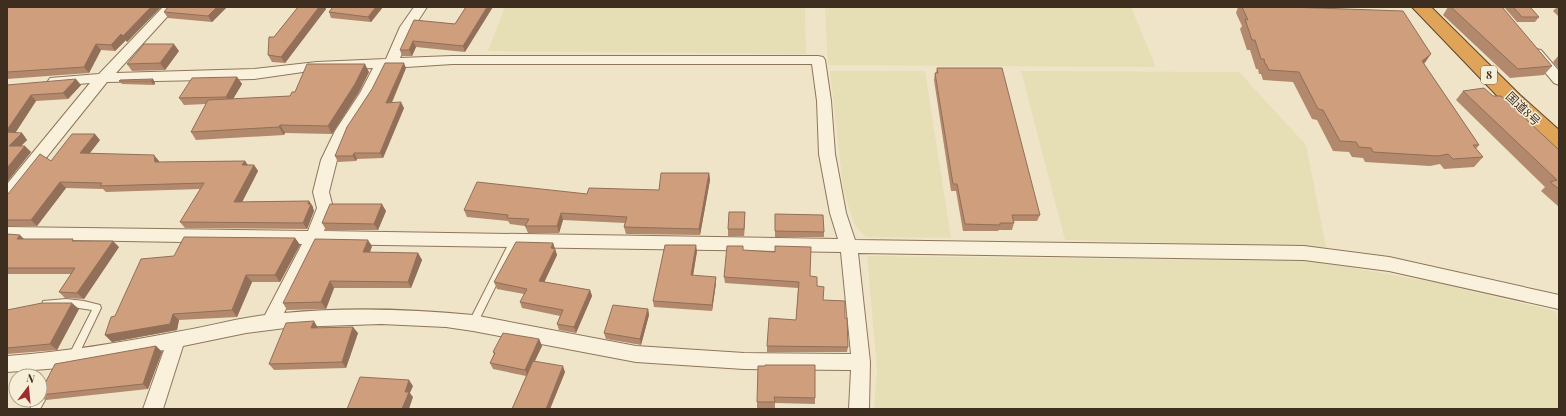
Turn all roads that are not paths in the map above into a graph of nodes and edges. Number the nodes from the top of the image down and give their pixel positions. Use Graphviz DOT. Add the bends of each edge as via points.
graph roads {
  1 [pos="170,7"];
  2 [pos="421,7"];
  3 [pos="1421,7"];
  4 [pos="1527,42"];
  5 [pos="386,64"];
  6 [pos="103,78"];
  7 [pos="1559,80"];
  8 [pos="44,82"];
  9 [pos="1559,142"];
  10 [pos="7,195"];
  11 [pos="7,234"];
  12 [pos="313,238"];
  13 [pos="514,242"];
  14 [pos="850,247"];
  15 [pos="1559,302"];
  16 [pos="34,306"];
  17 [pos="271,322"];
  18 [pos="473,323"];
  19 [pos="176,340"];
  20 [pos="861,362"];
  21 [pos="62,363"];
  22 [pos="7,364"];
  23 [pos="153,409"];
  24 [pos="859,409"];
  1 -- 6 [label="street"];
  2 -- 5 [label="street" via="411,18"];
  3 -- 9 [label="highway, 国道8号 / 8" via="1513,100"];
  4 -- 7 [label="street"];
  5 -- 6 [label="street" via="317,66 254,74"];
  5 -- 12 [label="street" via="342,131 329,160 321,192 325,208"];
  5 -- 14 [label="street" via="452,60 818,60 824,101 827,154 838,213"];
  6 -- 8 [label="street"];
  6 -- 10 [label="street"];
  11 -- 12 [label="street"];
  12 -- 13 [label="street"];
  12 -- 17 [label="street"];
  13 -- 14 [label="street"];
  13 -- 18 [label="lane"];
  14 -- 15 [label="street" via="1304,253 1389,264"];
  14 -- 20 [label="street"];
  16 -- 21 [label="lane" via="61,302 97,308"];
  17 -- 18 [label="street" via="381,317"];
  17 -- 19 [label="street"];
  18 -- 20 [label="street" via="636,354 744,361"];
  19 -- 21 [label="street"];
  19 -- 23 [label="street"];
  20 -- 24 [label="street"];
  21 -- 22 [label="street"];
}
